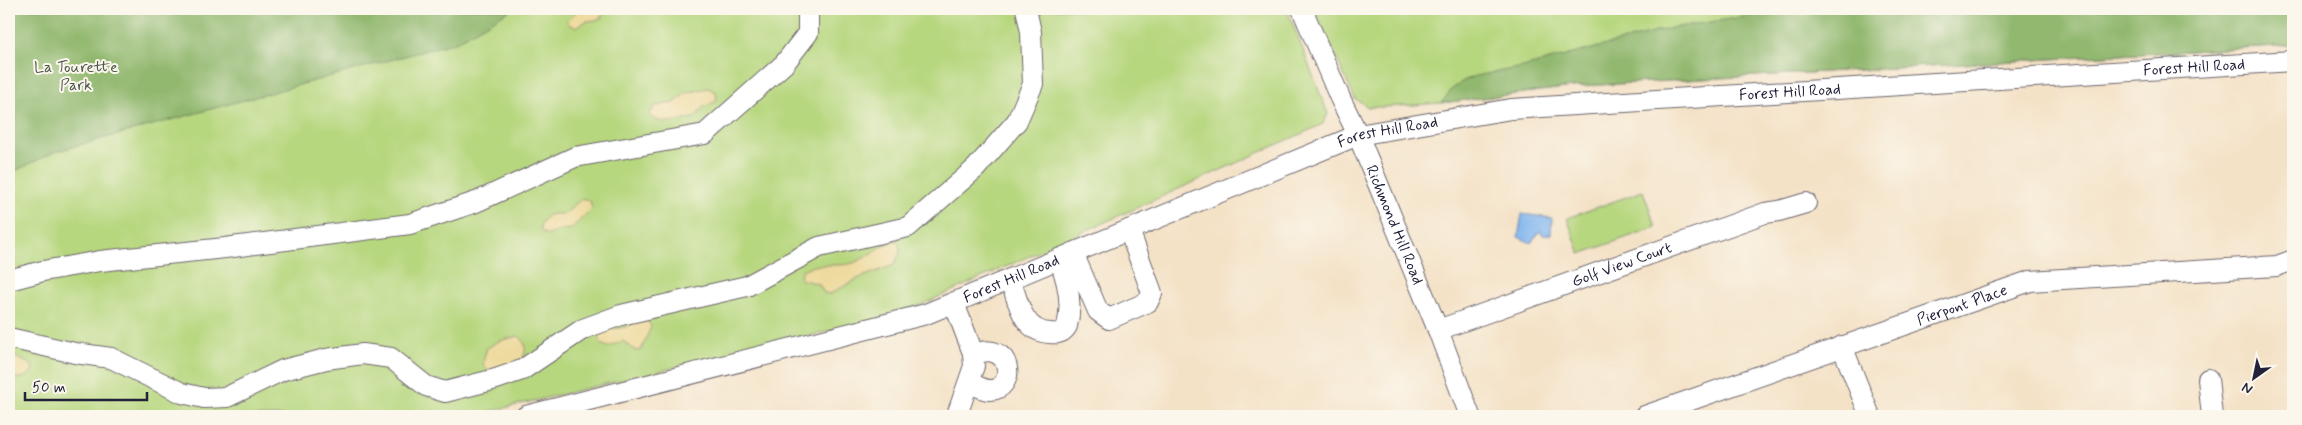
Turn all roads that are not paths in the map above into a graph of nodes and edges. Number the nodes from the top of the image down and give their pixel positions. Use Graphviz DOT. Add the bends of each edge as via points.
graph roads {
  1 [pos="808,9"];
  2 [pos="1026,9"];
  3 [pos="1302,9"];
  4 [pos="2293,61"];
  5 [pos="1358,135"];
  6 [pos="1806,203"];
  7 [pos="1129,230"];
  8 [pos="1066,256"];
  9 [pos="2293,260"];
  10 [pos="1010,279"];
  11 [pos="9,280"];
  12 [pos="954,303"];
  13 [pos="1438,330"];
  14 [pos="9,338"];
  15 [pos="1842,346"];
  16 [pos="973,355"];
  17 [pos="2208,379"];
  18 [pos="969,383"];
  19 [pos="957,415"];
  20 [pos="526,416"];
  21 [pos="1470,416"];
  22 [pos="1645,416"];
  23 [pos="1870,416"];
  24 [pos="2212,416"];
  1 -- 11 [label="street" via="808,33 784,64 704,134 575,156 476,202 410,224 100,261 43,270"];
  2 -- 14 [label="street" via="1031,32 1033,84 1017,121 976,168 908,227 818,247 747,286 621,315 582,329 522,370 496,379 444,392 426,386 391,358 363,354 283,370 227,397 204,398 182,393 111,358"];
  3 -- 5 [label="street, Richmond Hill Road"];
  4 -- 5 [label="street, Forest Hill Road" via="1511,109"];
  5 -- 7 [label="street, Forest Hill Road"];
  5 -- 13 [label="street, Richmond Hill Road"];
  6 -- 13 [label="street, Golf View Court" via="1765,212"];
  7 -- 8 [label="street, Forest Hill Road"];
  7 -- 8 [label="street" via="1152,293 1148,302 1124,312 1109,318 1098,311"];
  8 -- 10 [label="street, Forest Hill Road"];
  8 -- 10 [label="street" via="1070,304 1067,326 1058,333 1045,333 1030,326"];
  9 -- 15 [label="street, Pierpont Place" via="2277,266 2030,281"];
  10 -- 12 [label="street, Forest Hill Road"];
  12 -- 16 [label="street"];
  12 -- 20 [label="street, Forest Hill Road" via="926,314"];
  13 -- 21 [label="street, Richmond Hill Road"];
  15 -- 22 [label="street, Pierpont Place"];
  15 -- 23 [label="street"];
  16 -- 18 [label="street" via="974,366"];
  16 -- 18 [label="street" via="982,350 993,351 1004,358 1007,378 988,390"];
  17 -- 24 [label="street"];
  18 -- 19 [label="street"];
}
